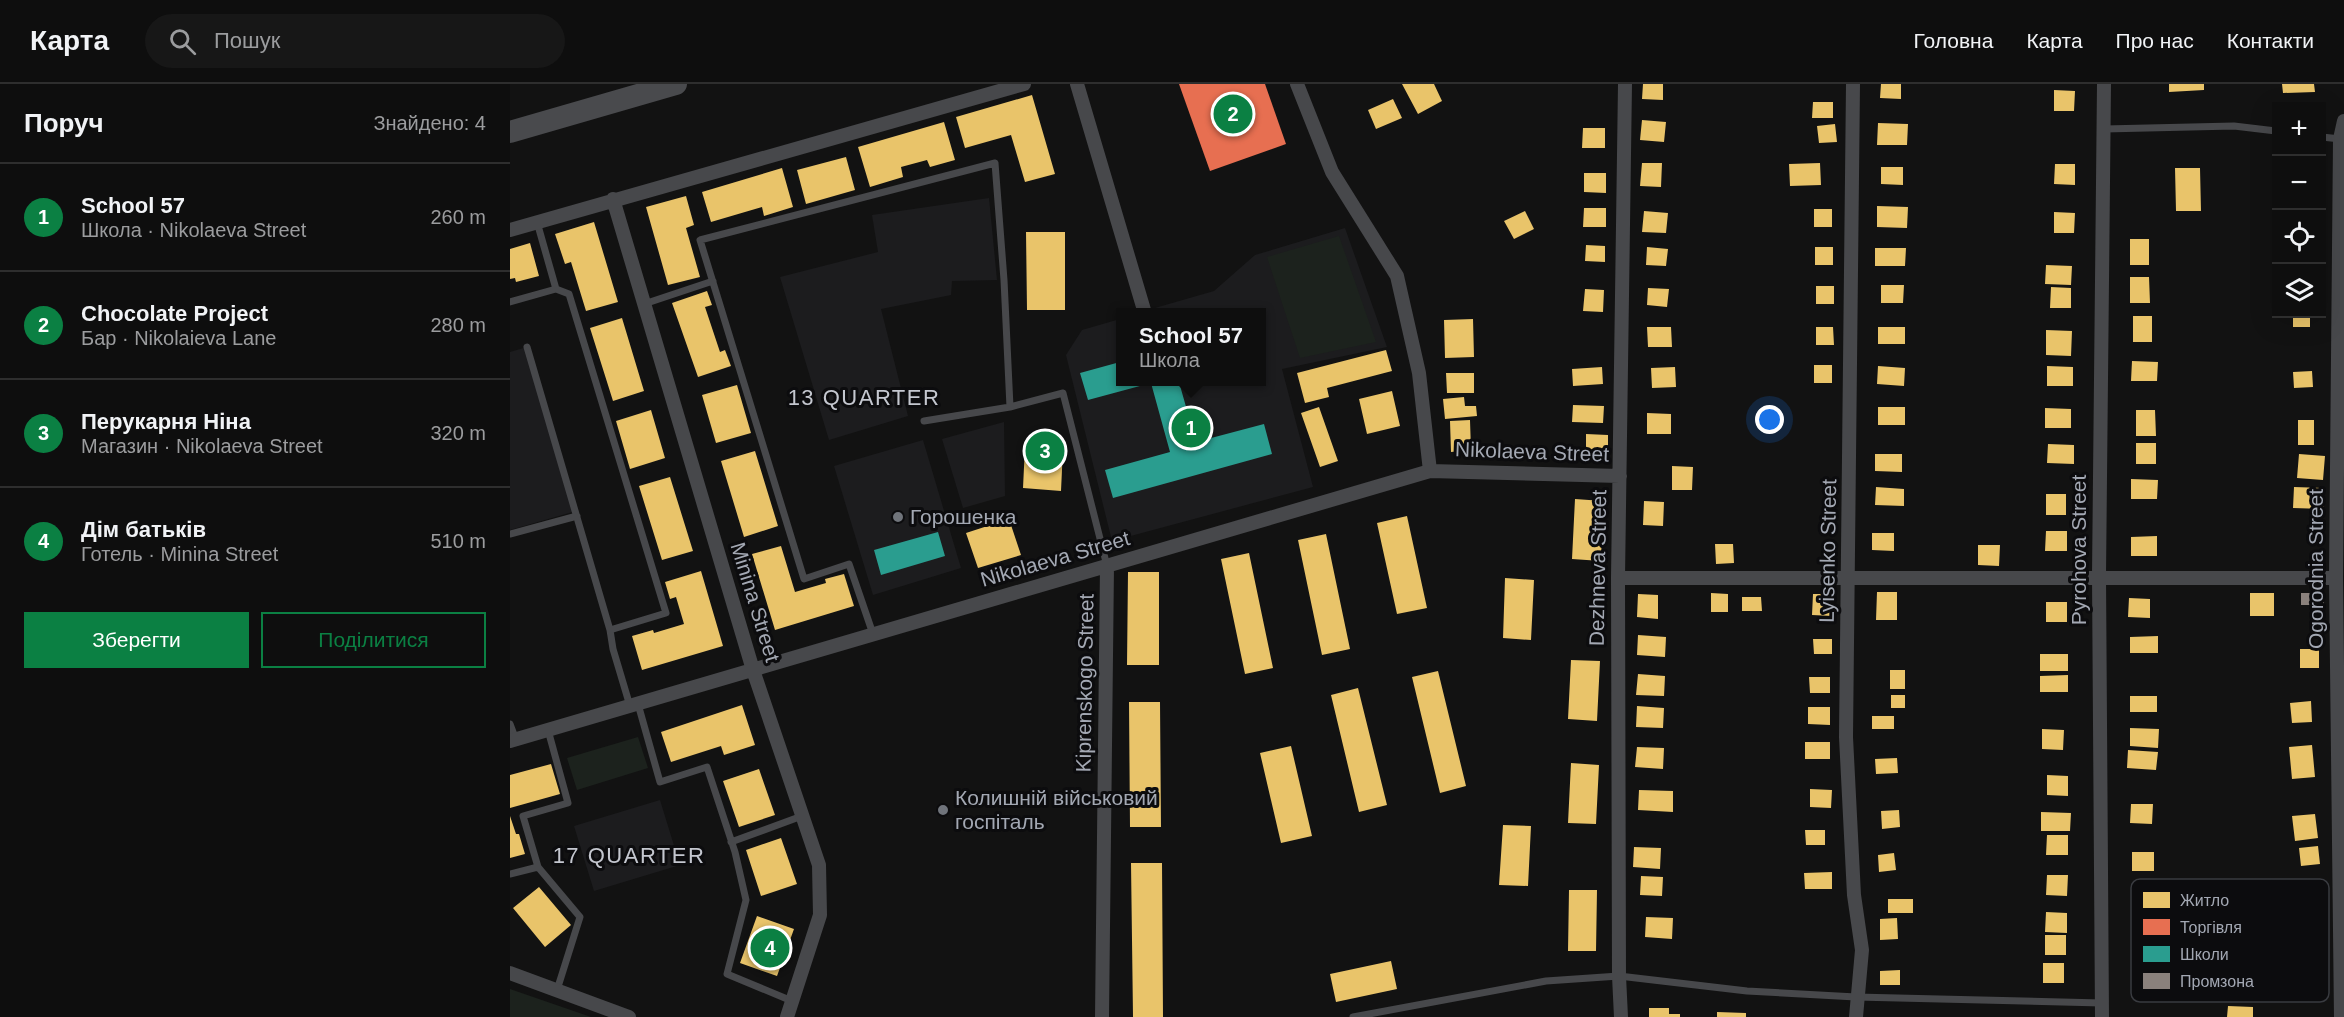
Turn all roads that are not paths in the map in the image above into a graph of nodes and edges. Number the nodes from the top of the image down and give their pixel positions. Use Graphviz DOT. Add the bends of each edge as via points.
graph roads {
  1 [pos="676,84"];
  2 [pos="1024,84"];
  3 [pos="1077,84"];
  4 [pos="1297,84"];
  5 [pos="1625,84"];
  6 [pos="1853,84"];
  7 [pos="2104,84"];
  8 [pos="2344,122"];
  9 [pos="2104,129"];
  10 [pos="2272,130"];
  11 [pos="510,132"];
  12 [pos="2326,137"];
  13 [pos="2340,139"];
  14 [pos="613,199"];
  15 [pos="537,222"];
  16 [pos="510,230"];
  17 [pos="713,281"];
  18 [pos="556,289"];
  19 [pos="510,302"];
  20 [pos="644,304"];
  21 [pos="1143,308"];
  22 [pos="527,347"];
  23 [pos="1010,407"];
  24 [pos="924,422"];
  25 [pos="1431,471"];
  26 [pos="1620,476"];
  27 [pos="577,516"];
  28 [pos="510,534"];
  29 [pos="1107,566"];
  30 [pos="2099,576"];
  31 [pos="1618,578"];
  32 [pos="2336,578"];
  33 [pos="1848,580"];
  34 [pos="610,630"];
  35 [pos="873,634"];
  36 [pos="753,670"];
  37 [pos="634,705"];
  38 [pos="510,724"];
  39 [pos="548,730"];
  40 [pos="513,740"];
  41 [pos="802,816"];
  42 [pos="731,842"];
  43 [pos="538,867"];
  44 [pos="510,874"];
  45 [pos="510,973"];
  46 [pos="1618,976"];
  47 [pos="557,990"];
  48 [pos="1856,997"];
  49 [pos="792,1001"];
  50 [pos="2103,1010"];
  51 [pos="629,1017"];
  52 [pos="787,1017"];
  53 [pos="1102,1017"];
  54 [pos="1353,1017"];
  55 [pos="1621,1017"];
  56 [pos="1856,1017"];
  57 [pos="2341,1017"];
  1 -- 11 [label="main road"];
  2 -- 14 [label="street"];
  3 -- 21 [label="street"];
  4 -- 25 [label="street" via="1332,172 1397,276 1419,373"];
  5 -- 26 [label="street, Dezhneva Street"];
  6 -- 33 [label="street, Lyisenko Street"];
  7 -- 9 [label="street, Pyrohova Street"];
  8 -- 13 [label="street, Ogorodnia Street"];
  9 -- 10 [label="lane" via="2234,126"];
  9 -- 30 [label="street, Pyrohova Street"];
  12 -- 13 [label="lane"];
  13 -- 32 [label="street, Ogorodnia Street"];
  14 -- 15 [label="street"];
  14 -- 20 [label="street, Minina Street"];
  15 -- 16 [label="street"];
  15 -- 18 [label="lane"];
  17 -- 20 [label="lane"];
  17 -- 23 [label="lane" via="700,240 994,163"];
  17 -- 35 [label="lane" via="804,579 849,564"];
  18 -- 19 [label="lane"];
  18 -- 34 [label="lane" via="568,294 666,613"];
  20 -- 36 [label="street, Minina Street"];
  22 -- 27 [label="lane"];
  23 -- 24 [label="lane"];
  23 -- 29 [label="lane" via="1063,393"];
  25 -- 26 [label="street, Nikolaeva Street"];
  25 -- 29 [label="street, Nikolaeva Street"];
  26 -- 31 [label="street, Dezhneva Street"];
  27 -- 28 [label="lane"];
  27 -- 34 [label="lane"];
  29 -- 35 [label="street, Nikolaeva Street"];
  29 -- 53 [label="street, Kiprenskogo Street"];
  30 -- 32 [label="street"];
  30 -- 33 [label="street"];
  30 -- 50 [label="street, Pyrohova Street"];
  31 -- 33 [label="street"];
  31 -- 46 [label="street, Dezhneva Street"];
  32 -- 57 [label="street, Ogorodnia Street"];
  33 -- 48 [label="street, Lyisenko Street" via="1846,737 1854,895 1862,950"];
  34 -- 37 [label="lane"];
  35 -- 36 [label="street, Nikolaeva Street"];
  36 -- 37 [label="street, Nikolaeva Street"];
  36 -- 41 [label="street, Minina Street"];
  37 -- 39 [label="street, Nikolaeva Street"];
  37 -- 42 [label="lane" via="660,782 707,767"];
  38 -- 40 [label="lane"];
  39 -- 40 [label="street, Nikolaeva Street"];
  39 -- 43 [label="lane" via="568,803 523,816"];
  41 -- 42 [label="lane"];
  41 -- 49 [label="street, Minina Street" via="819,865 820,915"];
  42 -- 49 [label="lane" via="746,900 727,974"];
  43 -- 44 [label="lane"];
  43 -- 47 [label="lane" via="580,917"];
  45 -- 47 [label="street"];
  46 -- 48 [label="lane" via="1747,991"];
  46 -- 54 [label="lane" via="1545,981"];
  46 -- 55 [label="street, Dezhneva Street"];
  47 -- 51 [label="street"];
  48 -- 50 [label="lane"];
  48 -- 56 [label="street, Lyisenko Street"];
  49 -- 52 [label="street, Minina Street"];
}
